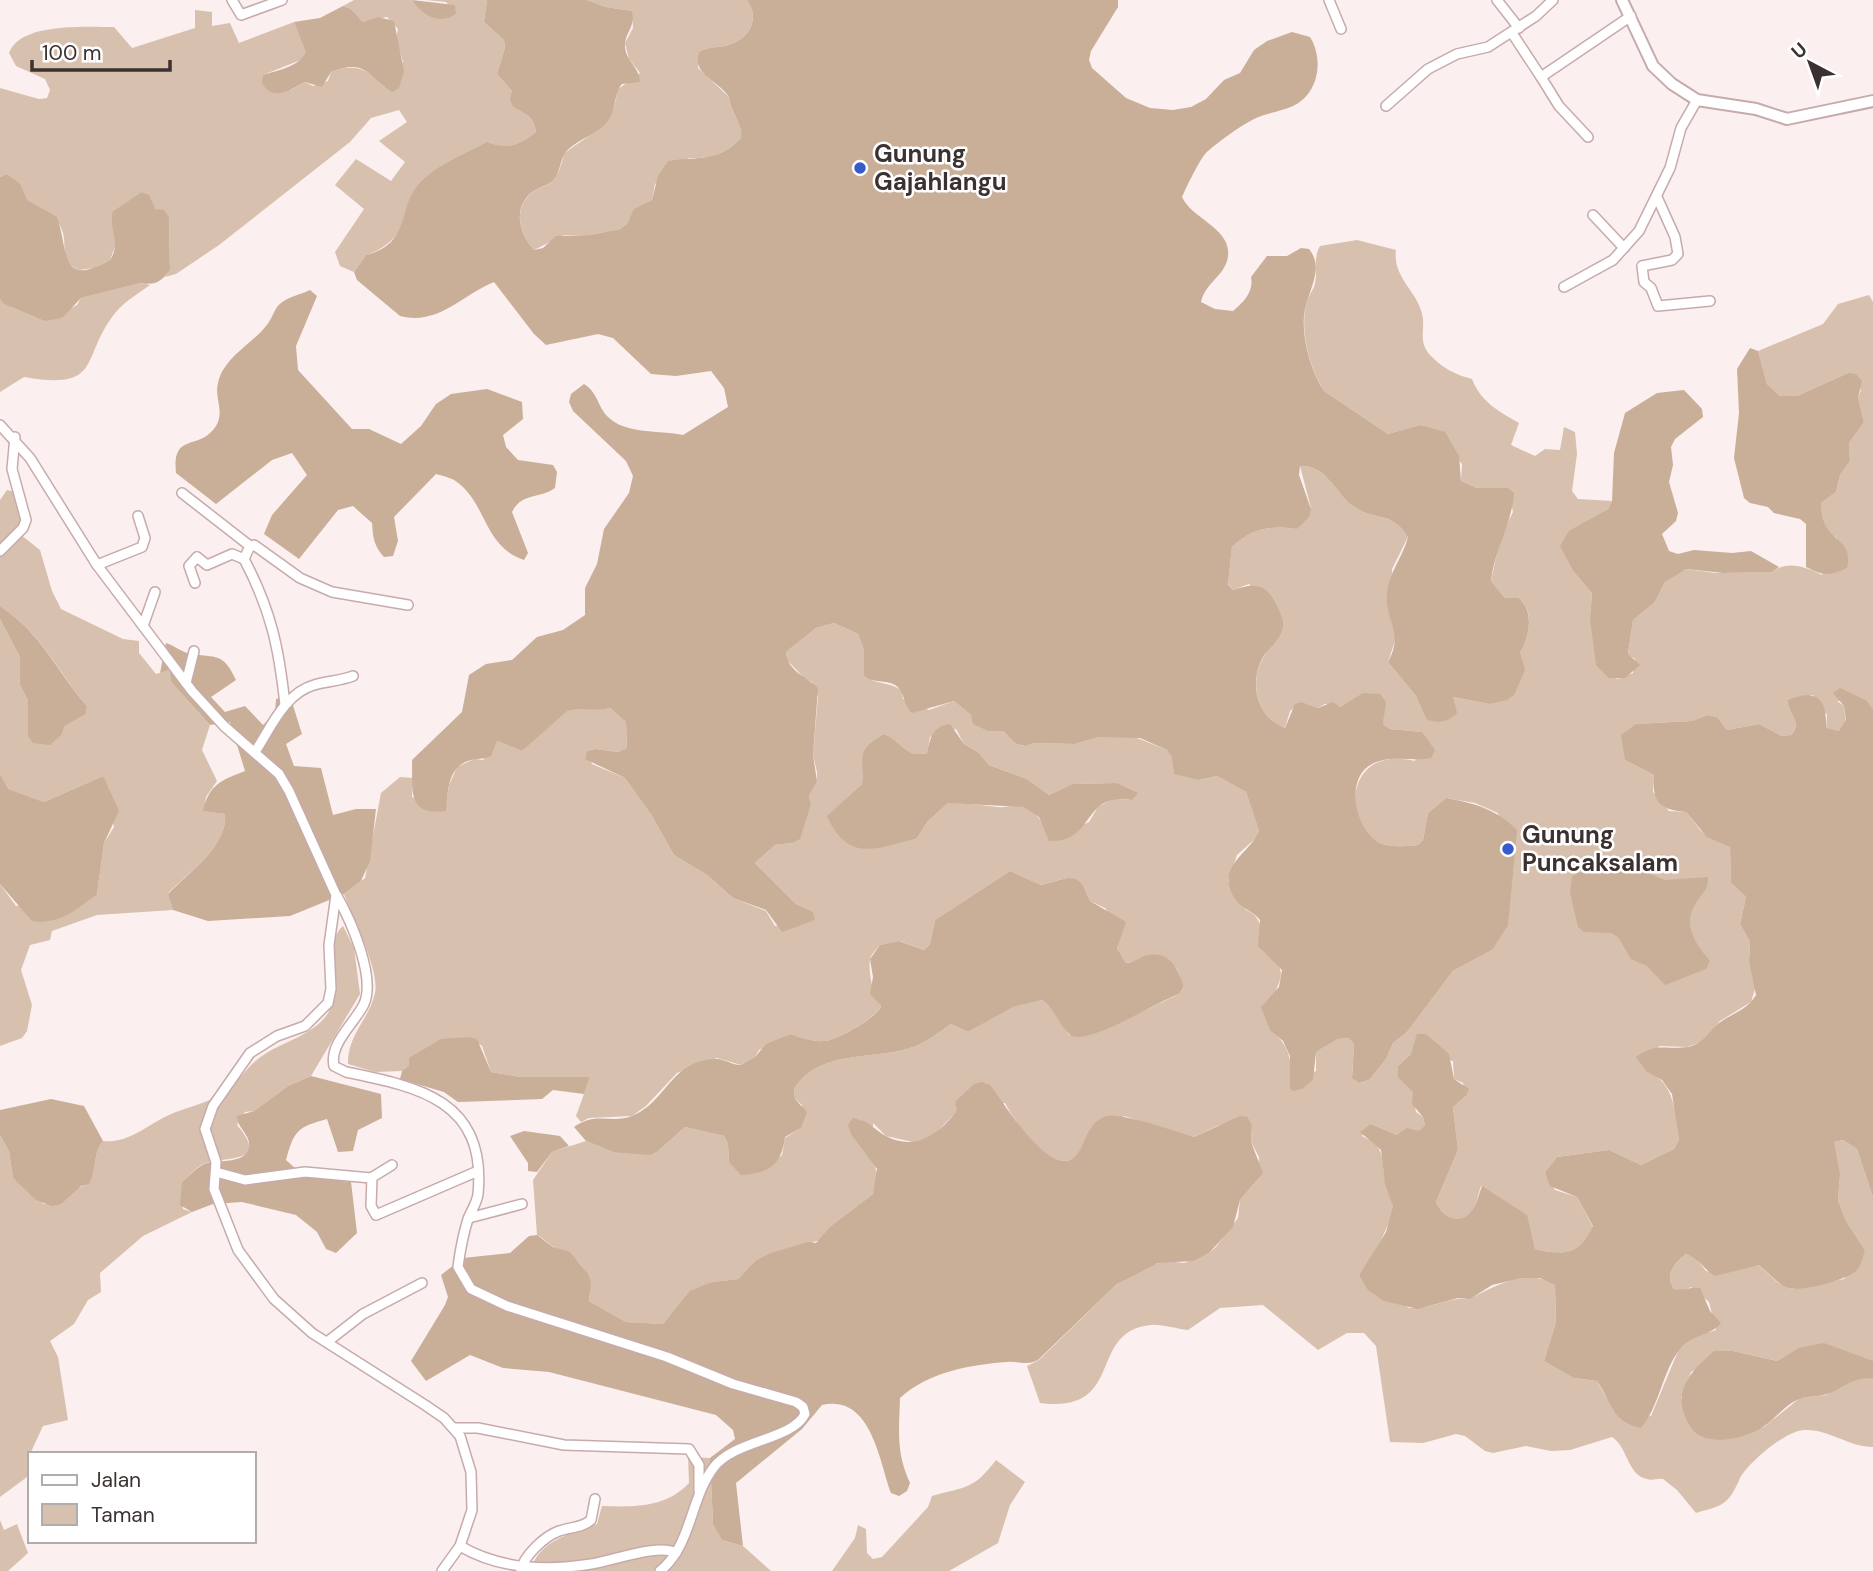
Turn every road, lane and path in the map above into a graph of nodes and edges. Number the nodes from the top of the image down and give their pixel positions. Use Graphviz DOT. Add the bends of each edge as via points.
graph roads {
  1 [pos="232,0"];
  2 [pos="282,0"];
  3 [pos="1329,0"];
  4 [pos="1497,0"];
  5 [pos="1553,0"];
  6 [pos="1622,0"];
  7 [pos="1631,16"];
  8 [pos="1341,29"];
  9 [pos="1515,30"];
  10 [pos="1541,77"];
  11 [pos="1697,100"];
  12 [pos="1873,101"];
  13 [pos="1386,106"];
  14 [pos="1588,137"];
  15 [pos="1657,197"];
  16 [pos="1593,215"];
  17 [pos="1624,248"];
  18 [pos="1564,287"];
  19 [pos="1710,301"];
  20 [pos="0,425"];
  21 [pos="15,437"];
  22 [pos="182,493"];
  23 [pos="138,516"];
  24 [pos="250,546"];
  25 [pos="0,551"];
  26 [pos="244,559"];
  27 [pos="97,565"];
  28 [pos="195,583"];
  29 [pos="155,592"];
  30 [pos="408,605"];
  31 [pos="143,626"];
  32 [pos="194,651"];
  33 [pos="353,676"];
  34 [pos="186,683"];
  35 [pos="285,705"];
  36 [pos="256,752"];
  37 [pos="336,895"];
  38 [pos="392,1165"];
  39 [pos="478,1171"];
  40 [pos="216,1172"];
  41 [pos="372,1177"];
  42 [pos="522,1204"];
  43 [pos="469,1217"];
  44 [pos="422,1283"];
  45 [pos="327,1342"];
  46 [pos="455,1428"];
  47 [pos="595,1499"];
  48 [pos="699,1500"];
  49 [pos="460,1546"];
  50 [pos="676,1553"];
  51 [pos="521,1569"];
  52 [pos="442,1571"];
  53 [pos="660,1571"];
  1 -- 2 [label="street" via="241,15"];
  3 -- 8 [label="street"];
  4 -- 9 [label="street"];
  5 -- 9 [label="street"];
  6 -- 7 [label="street"];
  7 -- 10 [label="street"];
  7 -- 11 [label="street" via="1653,66"];
  9 -- 10 [label="street"];
  9 -- 13 [label="street" via="1488,47 1457,54 1428,69"];
  10 -- 14 [label="street" via="1559,106"];
  11 -- 12 [label="street" via="1756,108 1787,119"];
  11 -- 15 [label="street" via="1681,128"];
  15 -- 17 [label="street"];
  15 -- 19 [label="street" via="1678,254 1672,260 1642,267 1644,282 1653,290 1658,306"];
  16 -- 17 [label="street"];
  17 -- 18 [label="street" via="1613,260"];
  20 -- 21 [label="street"];
  21 -- 25 [label="street" via="12,469 26,520"];
  21 -- 27 [label="street"];
  22 -- 24 [label="street"];
  23 -- 27 [label="street" via="145,538 142,547"];
  24 -- 26 [label="street"];
  24 -- 30 [label="street" via="332,592"];
  26 -- 28 [label="street" via="232,554 207,565 194,558 189,566"];
  26 -- 35 [label="street" via="274,630"];
  27 -- 31 [label="street"];
  29 -- 31 [label="street"];
  31 -- 34 [label="street"];
  32 -- 34 [label="street"];
  33 -- 35 [label="street" via="307,688"];
  34 -- 36 [label="street" via="214,717"];
  35 -- 36 [label="street"];
  36 -- 37 [label="street" via="289,791"];
  37 -- 39 [label="street" via="369,978 365,1003 333,1054 334,1066 437,1097 469,1132"];
  37 -- 40 [label="street" via="328,1003 312,1021 261,1044 238,1066 206,1122"];
  38 -- 41 [label="street"];
  39 -- 41 [label="street" via="376,1215 371,1206"];
  39 -- 43 [label="street" via="477,1197"];
  40 -- 41 [label="street" via="245,1180 305,1172"];
  40 -- 45 [label="street" via="215,1195 245,1262 274,1299"];
  42 -- 43 [label="street"];
  43 -- 48 [label="street" via="458,1267 479,1294 803,1407 805,1414 796,1426 728,1455 714,1466"];
  44 -- 45 [label="street" via="363,1314"];
  45 -- 46 [label="street"];
  46 -- 48 [label="street" via="478,1428 564,1445 689,1449 699,1465"];
  46 -- 49 [label="street" via="467,1453 472,1487 470,1519"];
  47 -- 51 [label="street" via="588,1523 557,1531 533,1550"];
  48 -- 50 [label="street"];
  49 -- 51 [label="street" via="495,1563"];
  49 -- 52 [label="street"];
  50 -- 51 [label="street" via="660,1549 588,1565"];
  50 -- 53 [label="street"];
}
